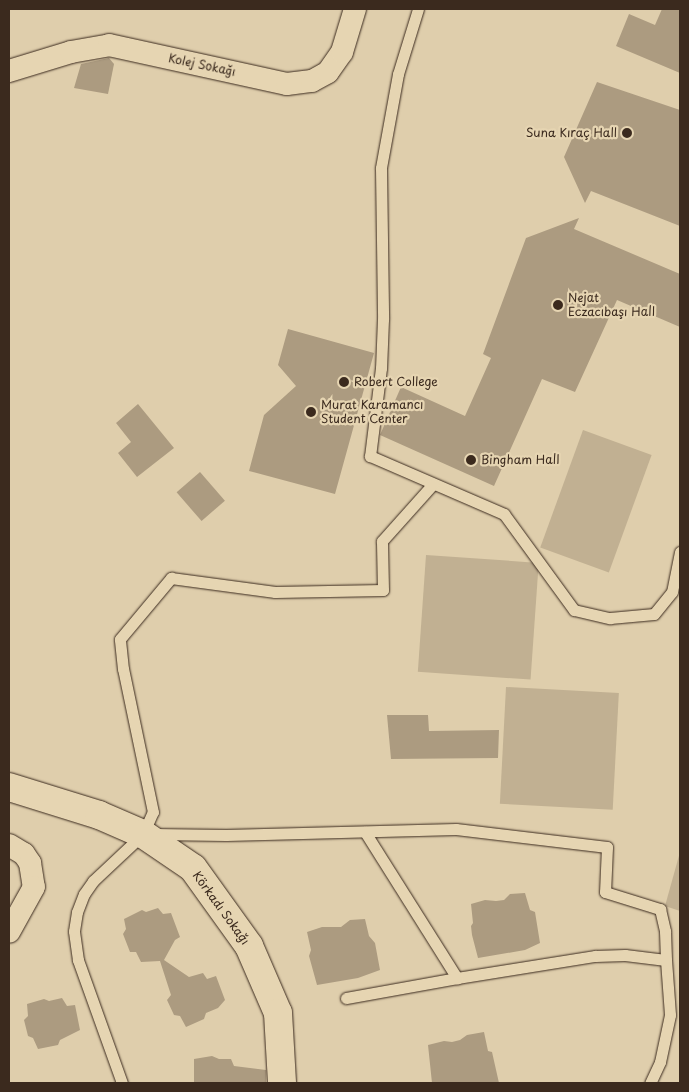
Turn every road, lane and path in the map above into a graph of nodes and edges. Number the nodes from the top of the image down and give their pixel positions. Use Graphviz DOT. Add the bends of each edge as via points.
graph roads {
  1 [pos="355,9"];
  2 [pos="418,9"];
  3 [pos="9,71"];
  4 [pos="433,484"];
  5 [pos="680,552"];
  6 [pos="9,788"];
  7 [pos="365,832"];
  8 [pos="143,834"];
  9 [pos="9,845"];
  10 [pos="9,932"];
  11 [pos="666,960"];
  12 [pos="457,978"];
  13 [pos="346,998"];
  14 [pos="122,1083"];
  15 [pos="282,1083"];
  16 [pos="650,1083"];
  1 -- 3 [label="street, Kolej Sokağı" via="342,52 328,72 312,81 287,84 109,45 71,52"];
  2 -- 4 [label="lane" via="398,74 381,168 383,329 370,456"];
  4 -- 5 [label="lane" via="504,514 574,610 610,618 654,614 672,592"];
  4 -- 8 [label="lane" via="382,541 383,590 275,592 171,578 120,639 123,669 153,812"];
  6 -- 8 [label="street, Körkadı Sokağı" via="99,814"];
  7 -- 8 [label="lane" via="226,836"];
  7 -- 11 [label="lane" via="456,829 607,847 605,892 660,909"];
  7 -- 12 [label="lane"];
  8 -- 14 [label="lane" via="93,881 77,912 74,931 78,960"];
  8 -- 15 [label="street, Körkadı Sokağı" via="193,868 250,946 278,1013"];
  9 -- 10 [label="street" via="24,854 30,863 34,887"];
  11 -- 12 [label="lane" via="625,955 595,956"];
  11 -- 16 [label="lane" via="670,1015 660,1062"];
  12 -- 13 [label="lane"];
}
